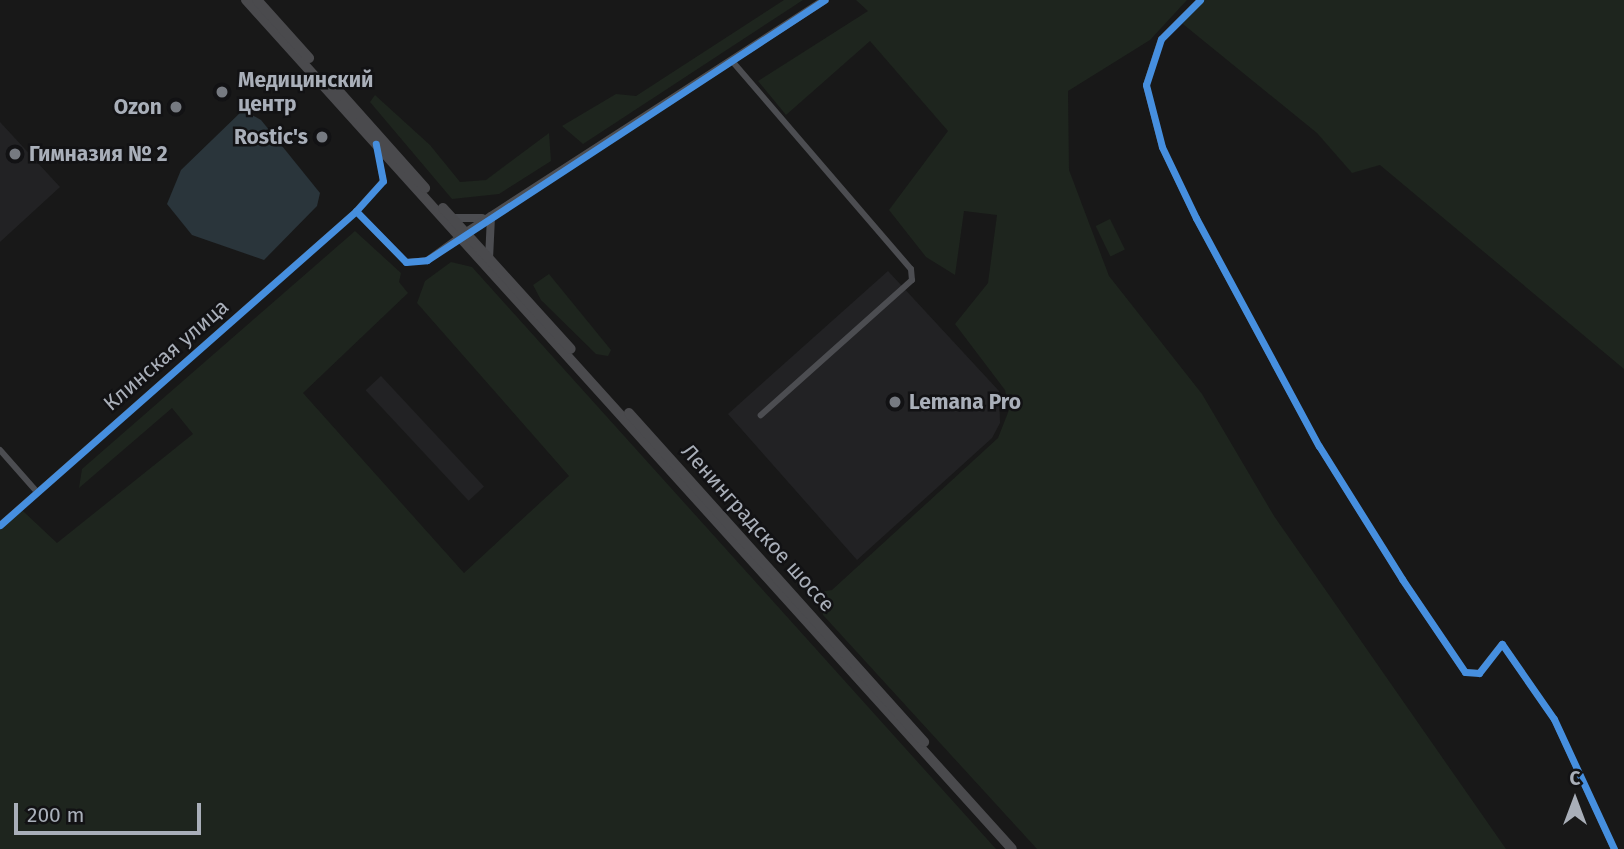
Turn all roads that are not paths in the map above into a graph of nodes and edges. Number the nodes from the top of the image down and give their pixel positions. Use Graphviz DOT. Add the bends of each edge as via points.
graph roads {
  1 [pos="246,0"];
  2 [pos="257,0"];
  3 [pos="825,0"];
  4 [pos="1200,0"];
  5 [pos="732,61"];
  6 [pos="376,144"];
  7 [pos="356,211"];
  8 [pos="491,216"];
  9 [pos="452,218"];
  10 [pos="462,235"];
  11 [pos="489,259"];
  12 [pos="761,415"];
  13 [pos="0,450"];
  14 [pos="37,492"];
  15 [pos="0,525"];
  16 [pos="1012,849"];
  17 [pos="1021,849"];
  18 [pos="1614,849"];
  1 -- 6 [label="highway"];
  2 -- 9 [label="highway"];
  3 -- 5 [label="street"];
  4 -- 18 [label="street" via="1161,39 1146,85 1162,147 1196,218 1319,446 1402,579 1465,672 1479,673 1502,644 1554,719"];
  5 -- 8 [label="street"];
  5 -- 12 [label="street" via="911,269 912,279"];
  6 -- 7 [label="street, Клинская улица" via="383,181"];
  6 -- 10 [label="highway"];
  7 -- 10 [label="street" via="406,262 426,260"];
  7 -- 14 [label="street, Клинская улица"];
  8 -- 9 [label="street"];
  8 -- 10 [label="street"];
  8 -- 11 [label="street"];
  9 -- 10 [label="highway"];
  10 -- 11 [label="highway, Ленинградское шоссе"];
  10 -- 16 [label="highway, Ленинградское шоссе"];
  11 -- 17 [label="highway, Ленинградское шоссе"];
  13 -- 14 [label="street"];
  14 -- 15 [label="street, Клинская улица"];
}
